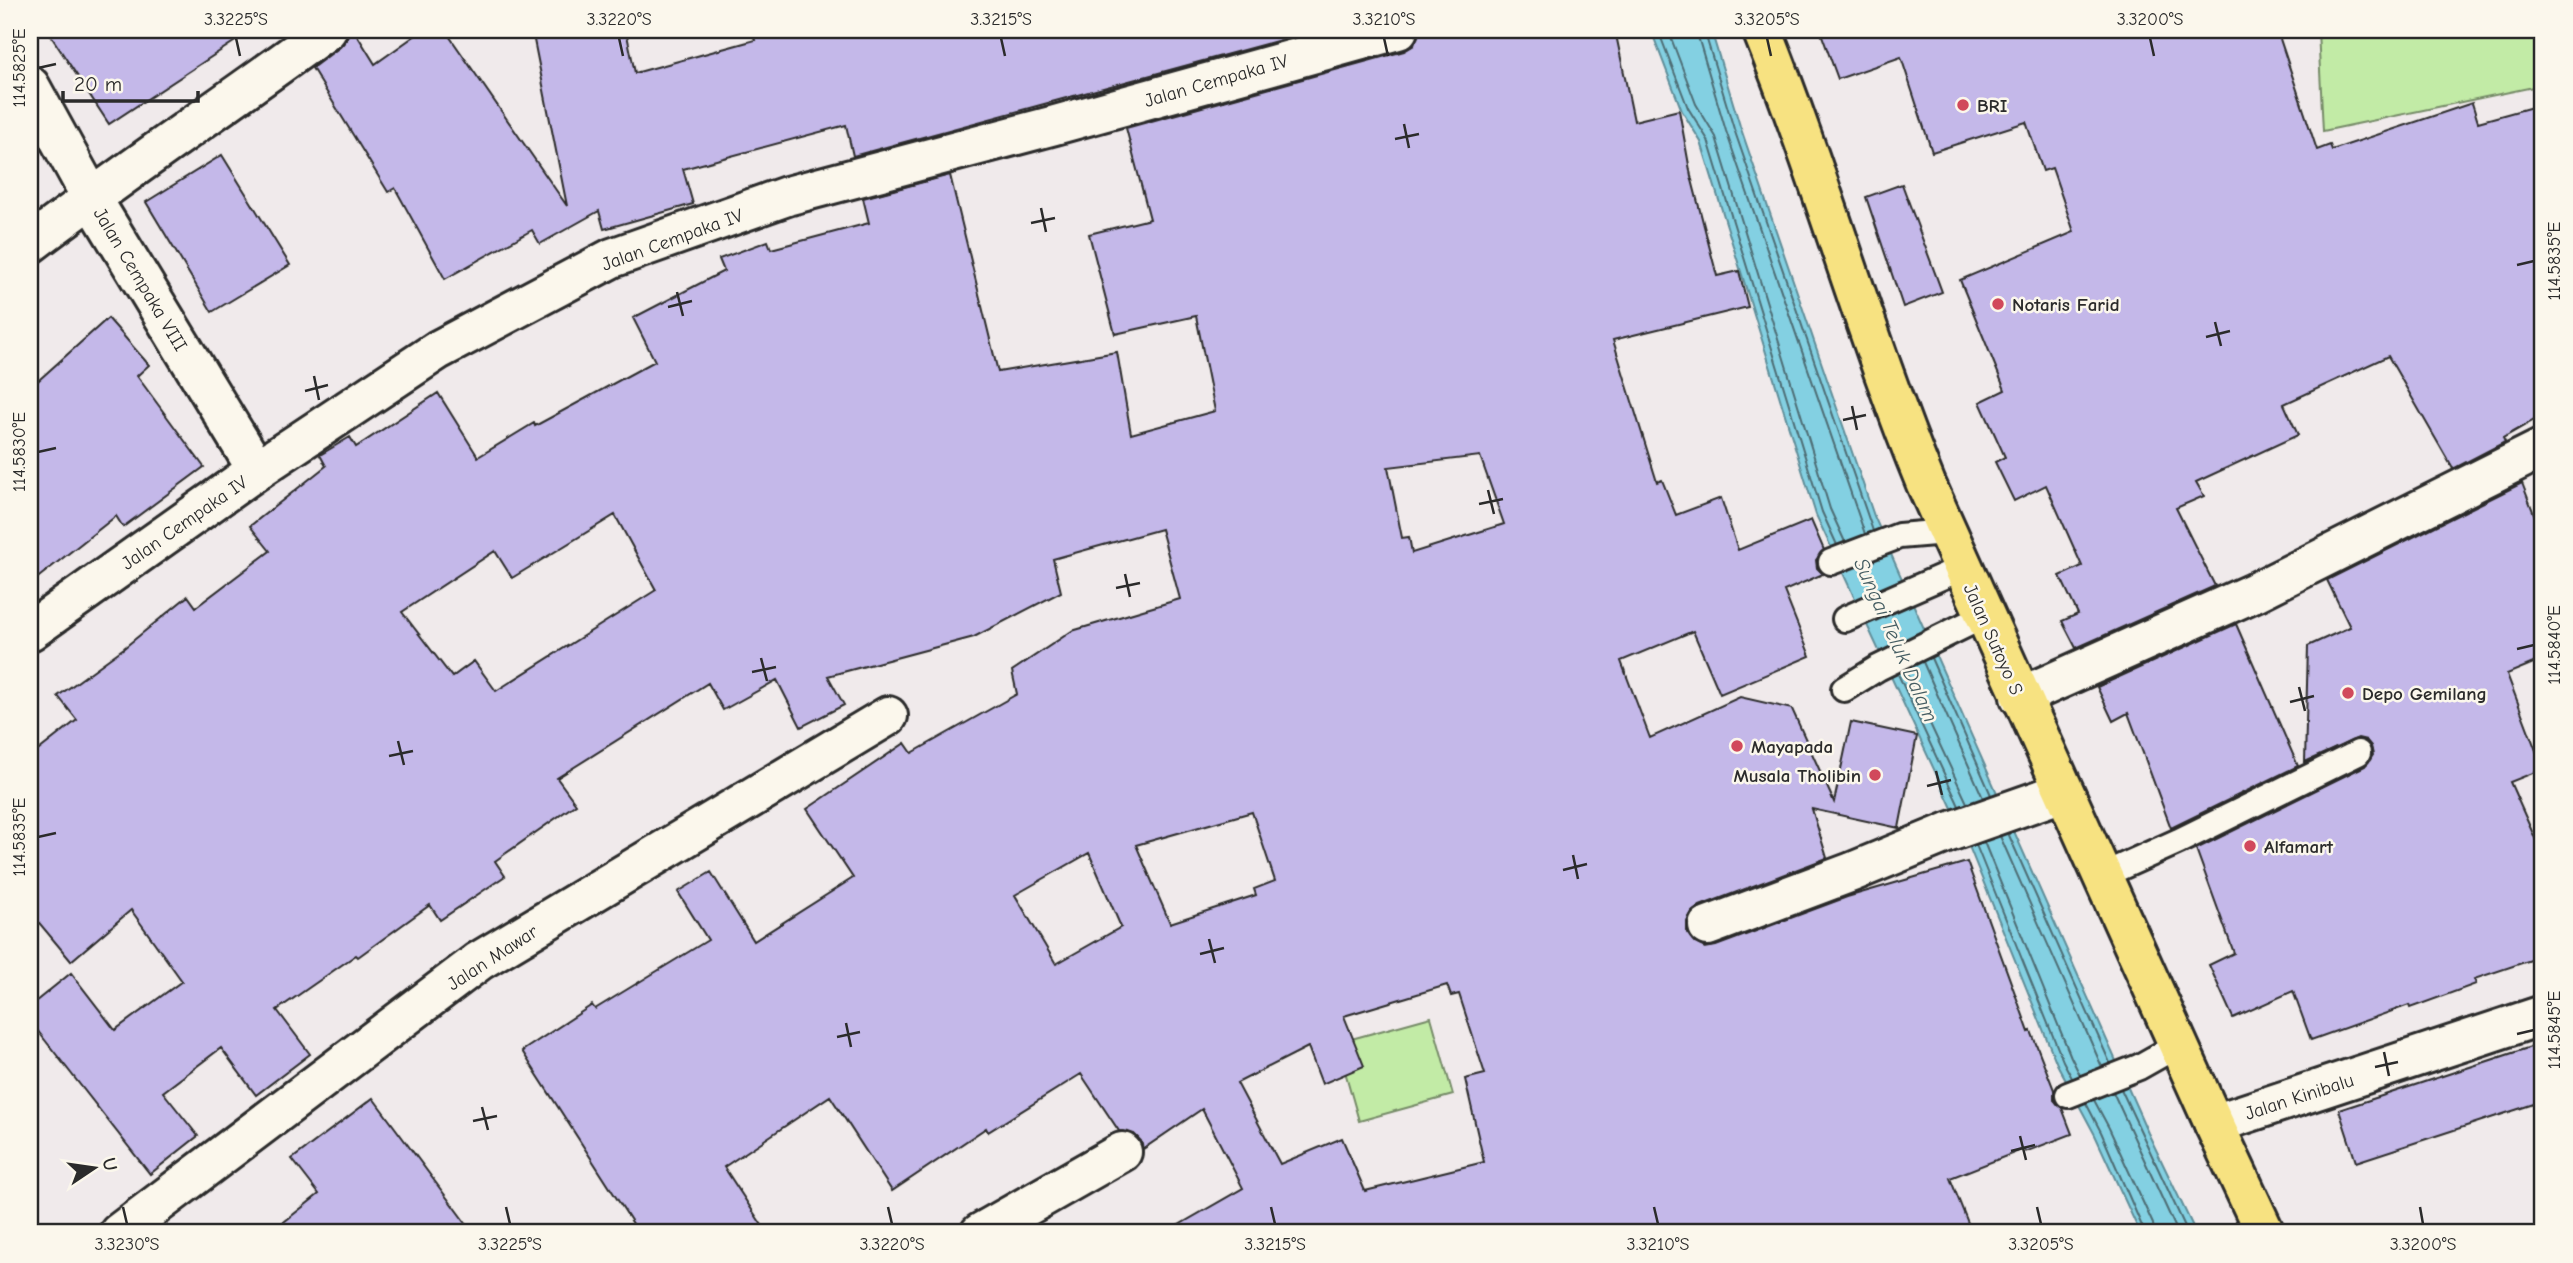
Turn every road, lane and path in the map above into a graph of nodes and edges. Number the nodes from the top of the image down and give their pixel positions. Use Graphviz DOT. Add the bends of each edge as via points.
graph roads {
  1 [pos="327,30"];
  2 [pos="1398,30"];
  3 [pos="1762,30"];
  4 [pos="30,86"];
  5 [pos="91,197"];
  6 [pos="30,244"];
  7 [pos="2543,448"];
  8 [pos="257,470"];
  9 [pos="1946,532"];
  10 [pos="1835,560"];
  11 [pos="1962,568"];
  12 [pos="1984,616"];
  13 [pos="1851,617"];
  14 [pos="30,631"];
  15 [pos="1843,689"];
  16 [pos="2020,696"];
  17 [pos="888,716"];
  18 [pos="2358,753"];
  19 [pos="2063,792"];
  20 [pos="2101,876"];
  21 [pos="1709,926"];
  22 [pos="2543,1015"];
  23 [pos="2178,1045"];
  24 [pos="2068,1095"];
  25 [pos="2214,1124"];
  26 [pos="1122,1152"];
  27 [pos="119,1233"];
  28 [pos="981,1233"];
  29 [pos="2265,1233"];
  1 -- 5 [label="street"];
  2 -- 8 [label="street, Jalan Cempaka IV" via="788,196 612,258 438,350"];
  3 -- 9 [label="highway, Jalan Sutoyo S" via="1795,112 1903,427"];
  4 -- 5 [label="street, Jalan Cempaka VIII"];
  5 -- 6 [label="street"];
  5 -- 8 [label="street, Jalan Cempaka VIII"];
  7 -- 16 [label="street" via="2255,592"];
  8 -- 14 [label="street, Jalan Cempaka IV"];
  9 -- 10 [label="lane" via="1899,536"];
  9 -- 11 [label="highway, Jalan Sutoyo S"];
  11 -- 12 [label="highway, Jalan Sutoyo S"];
  11 -- 13 [label="lane"];
  12 -- 15 [label="lane"];
  12 -- 16 [label="highway, Jalan Sutoyo S"];
  16 -- 19 [label="highway, Jalan Sutoyo S"];
  17 -- 27 [label="street, Jalan Mawar" via="480,961"];
  18 -- 20 [label="lane"];
  19 -- 20 [label="highway, Jalan Sutoyo S"];
  19 -- 21 [label="street"];
  20 -- 23 [label="highway, Jalan Sutoyo S"];
  22 -- 25 [label="street, Jalan Kinibalu"];
  23 -- 24 [label="lane" via="2139,1067"];
  23 -- 25 [label="highway, Jalan Sutoyo S"];
  25 -- 29 [label="highway, Jalan Sutoyo S"];
  26 -- 28 [label="street"];
}
